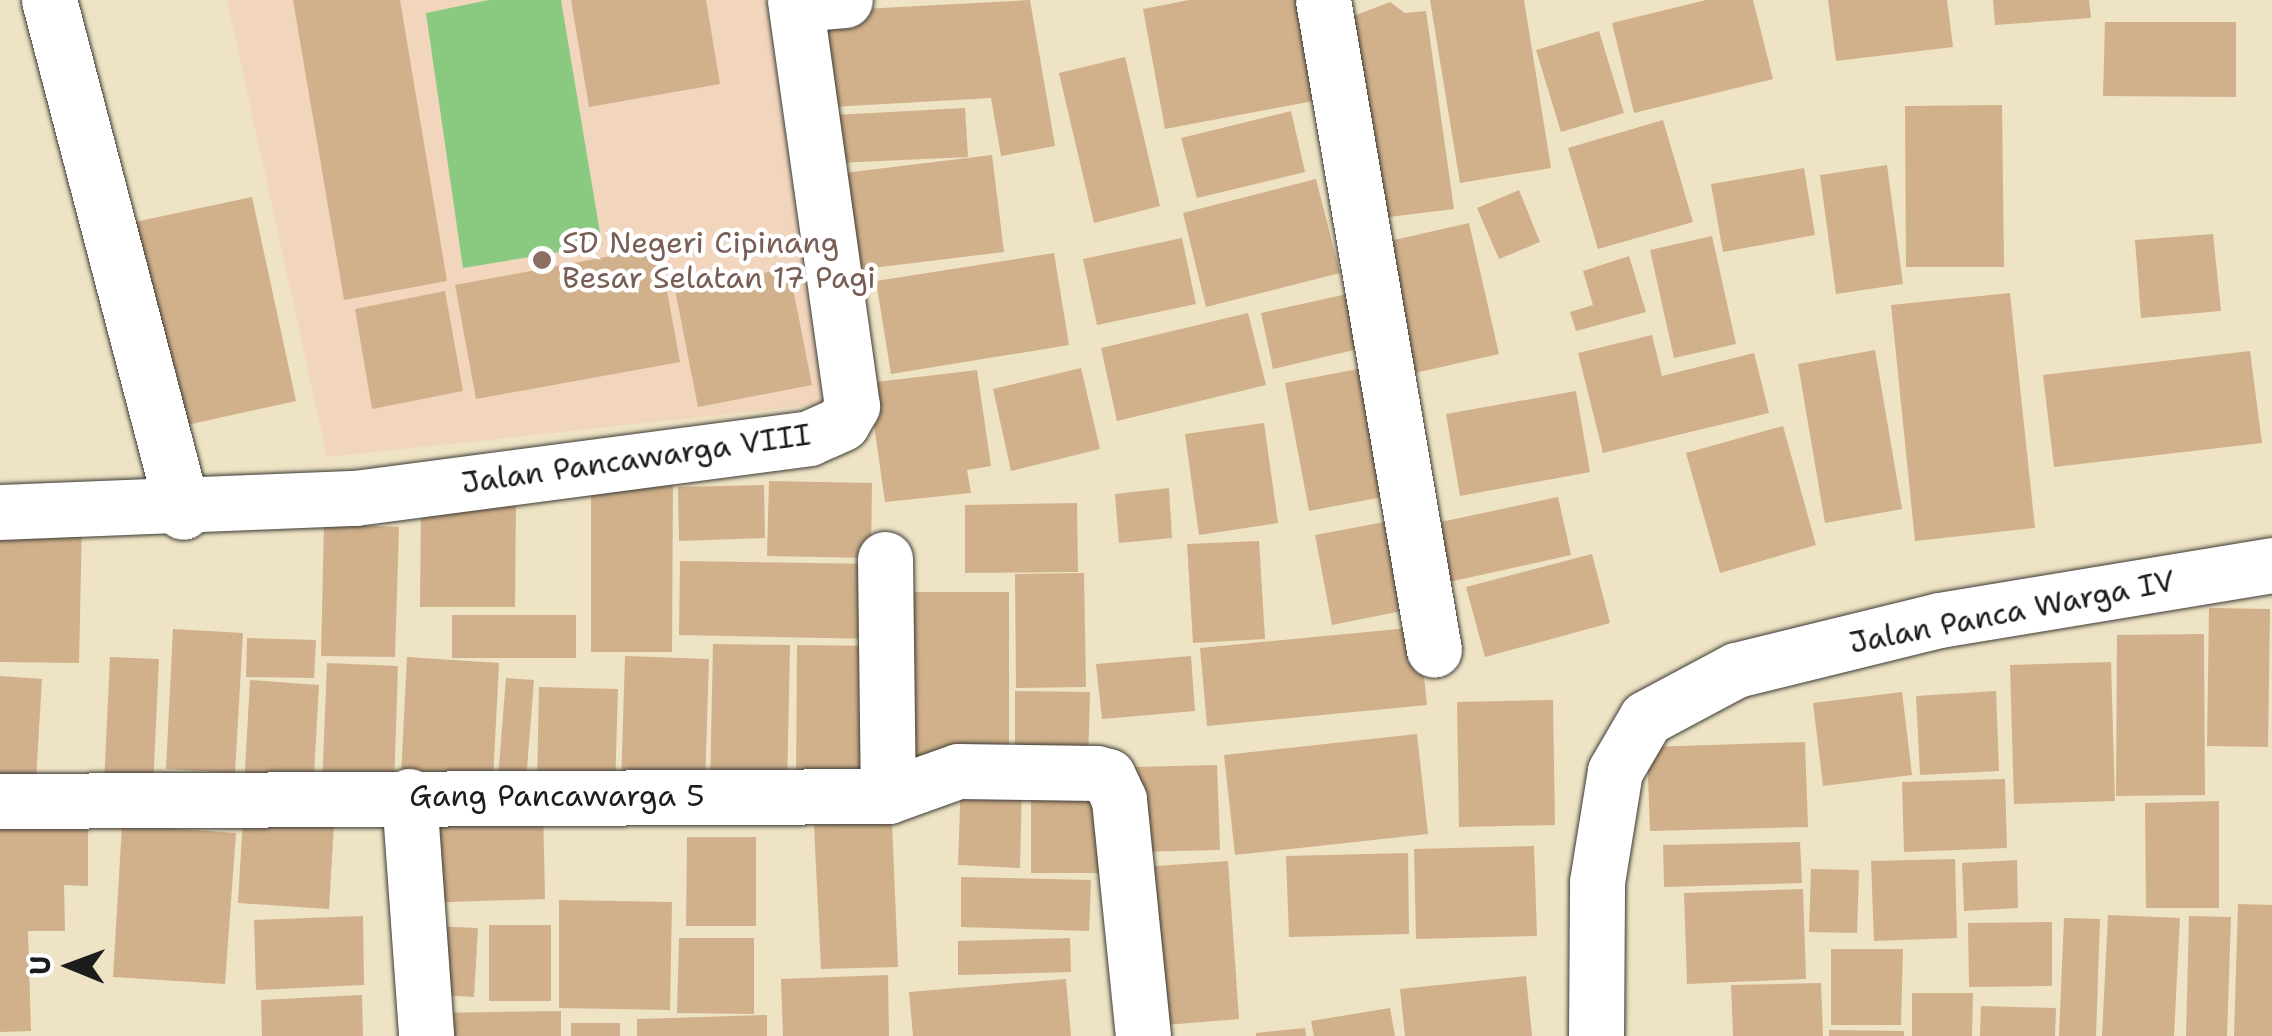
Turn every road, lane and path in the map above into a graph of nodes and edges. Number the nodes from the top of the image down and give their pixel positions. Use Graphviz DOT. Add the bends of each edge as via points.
graph roads {
  1 [pos="50,0"];
  2 [pos="1323,0"];
  3 [pos="812,1"];
  4 [pos="0,512"];
  5 [pos="183,512"];
  6 [pos="885,559"];
  7 [pos="2272,565"];
  8 [pos="1434,650"];
  9 [pos="410,796"];
  10 [pos="888,796"];
  11 [pos="0,801"];
  12 [pos="426,1036"];
  13 [pos="1143,1036"];
  14 [pos="1596,1036"];
  1 -- 5 [label="street"];
  2 -- 8 [label="street"];
  3 -- 5 [label="street, Jalan Pancawarga VIII" via="852,406 842,423 808,438"];
  4 -- 5 [label="street, Jalan Pancawarga VIII"];
  6 -- 10 [label="street"];
  7 -- 14 [label="street, Jalan Panca Warga IV" via="1940,620 1736,670 1646,718 1615,771 1597,882"];
  9 -- 10 [label="street, Gang Pancawarga 5"];
  9 -- 11 [label="street, Gang Pancawarga 5"];
  9 -- 12 [label="street"];
  10 -- 13 [label="street, Gang Pancawarga 5" via="958,770 1108,776 1120,800"];
}
